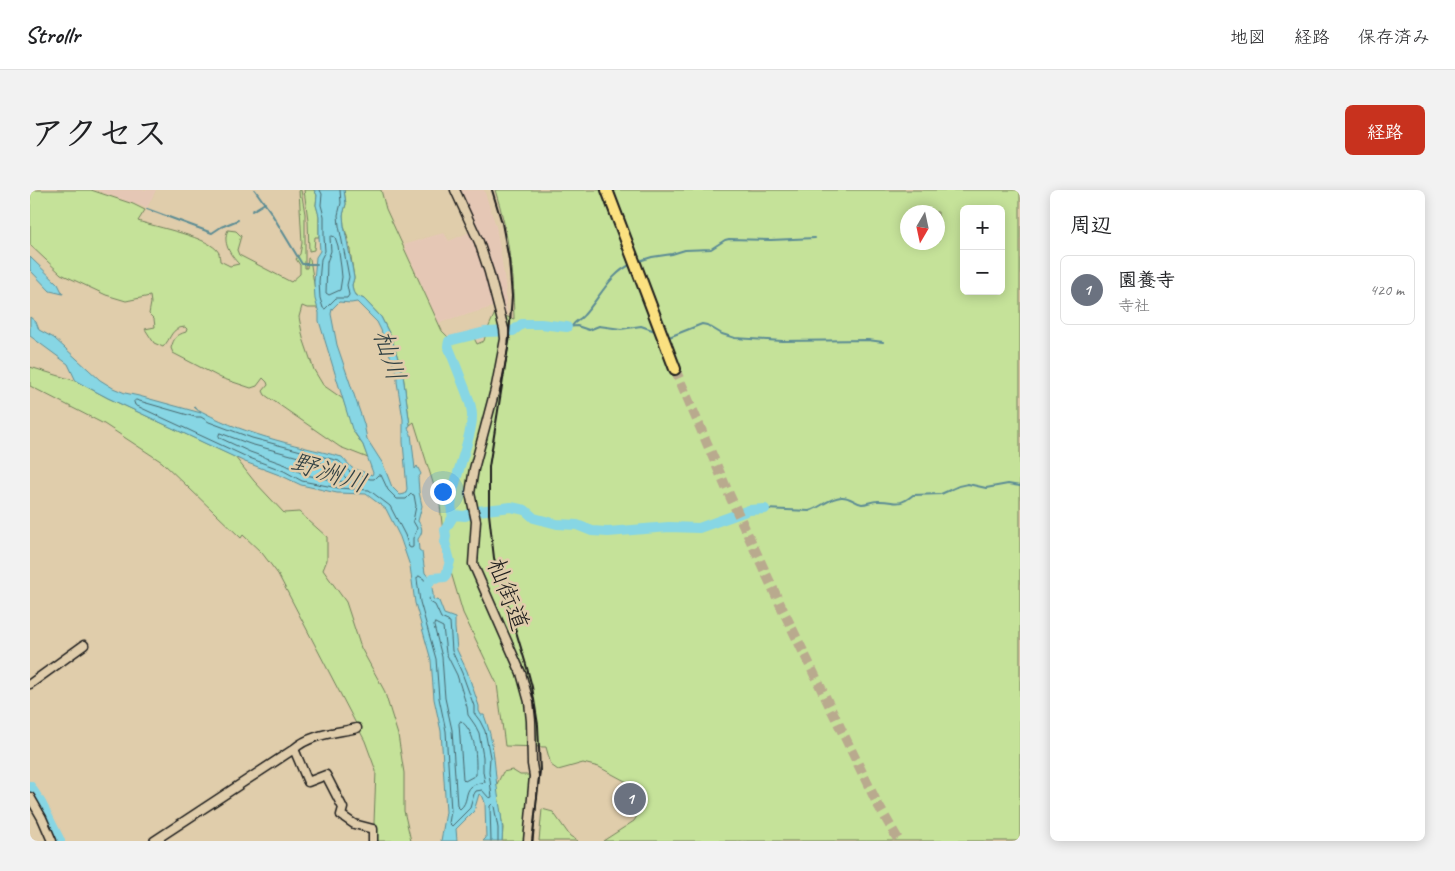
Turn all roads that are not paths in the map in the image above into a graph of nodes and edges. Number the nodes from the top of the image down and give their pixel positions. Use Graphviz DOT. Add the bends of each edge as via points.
graph roads {
  1 [pos="455,190"];
  2 [pos="607,190"];
  3 [pos="675,369"];
  4 [pos="84,644"];
  5 [pos="30,684"];
  6 [pos="357,728"];
  7 [pos="294,749"];
  8 [pos="30,797"];
  9 [pos="52,841"];
  10 [pos="154,841"];
  11 [pos="373,841"];
  12 [pos="528,841"];
  1 -- 12 [label="street, 杣街道" via="479,242 504,329 496,386 470,493 476,521 473,564 520,673 532,720 534,776"];
  2 -- 3 [label="main road"];
  4 -- 5 [label="street"];
  6 -- 7 [label="street" via="302,742"];
  7 -- 10 [label="street"];
  7 -- 11 [label="street" via="308,782 326,775 343,808 341,815 354,824 373,829"];
  8 -- 9 [label="street"];
}
